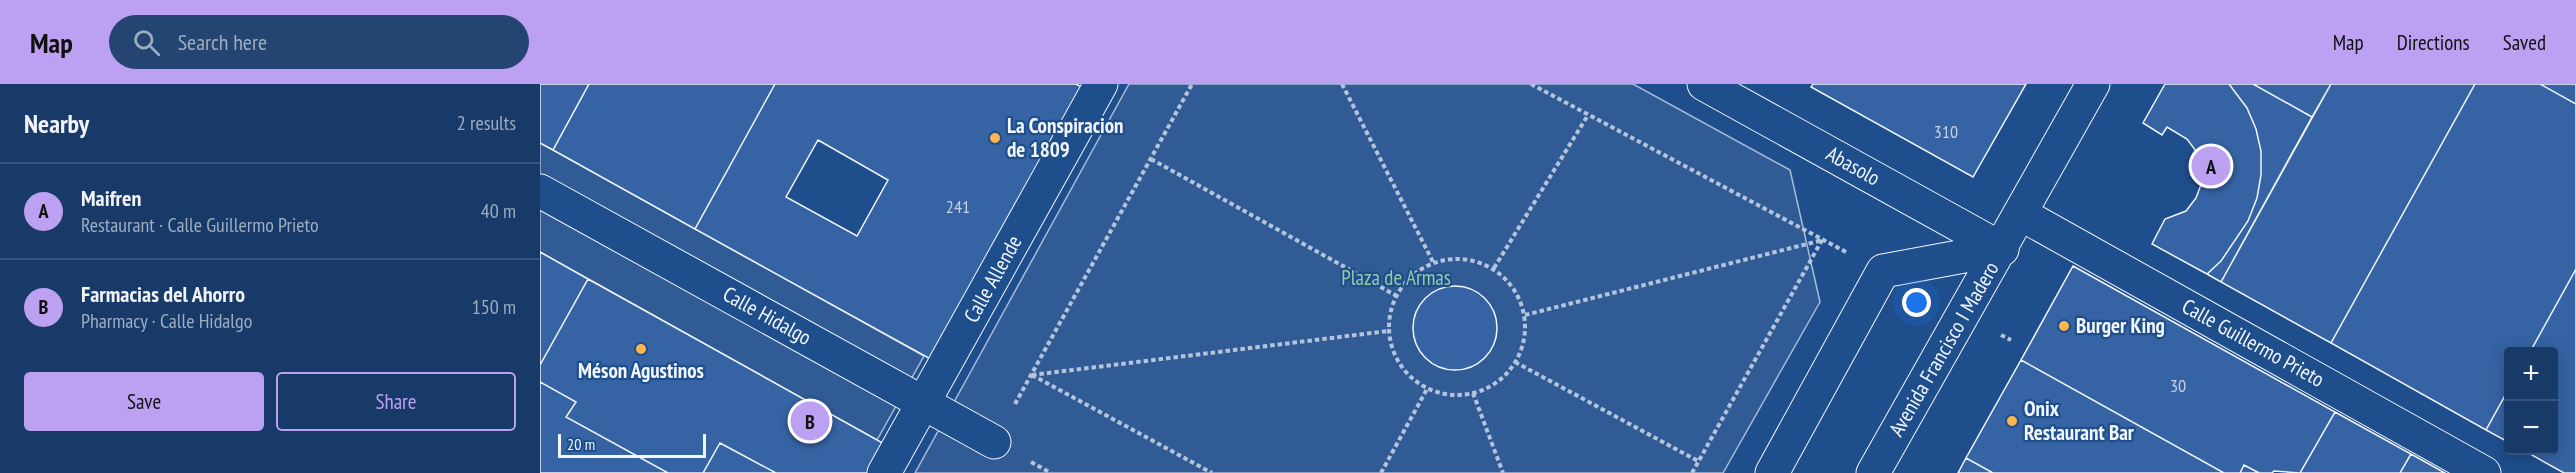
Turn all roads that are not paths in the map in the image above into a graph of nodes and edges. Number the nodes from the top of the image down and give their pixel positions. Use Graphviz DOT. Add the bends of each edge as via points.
graph roads {
  1 [pos="1101,84"];
  2 [pos="1704,84"];
  3 [pos="2093,84"];
  4 [pos="540,191"];
  5 [pos="2021,214"];
  6 [pos="2002,249"];
  7 [pos="924,402"];
  8 [pos="994,442"];
  9 [pos="884,473"];
  10 [pos="1772,473"];
  11 [pos="1873,473"];
  12 [pos="2484,473"];
  1 -- 7 [label="street, Calle Allende"];
  2 -- 6 [label="street, Abasolo"];
  3 -- 5 [label="street"];
  4 -- 7 [label="street, Calle Hidalgo"];
  5 -- 6 [label="street"];
  5 -- 12 [label="street, Calle Guillermo Prieto"];
  6 -- 10 [label="street, Avenida Francisco I Madero" via="1883,271"];
  6 -- 11 [label="street, Avenida Francisco I Madero" via="1961,313"];
  7 -- 8 [label="street, Calle Hidalgo"];
  7 -- 9 [label="street, Calle Allende"];
}
